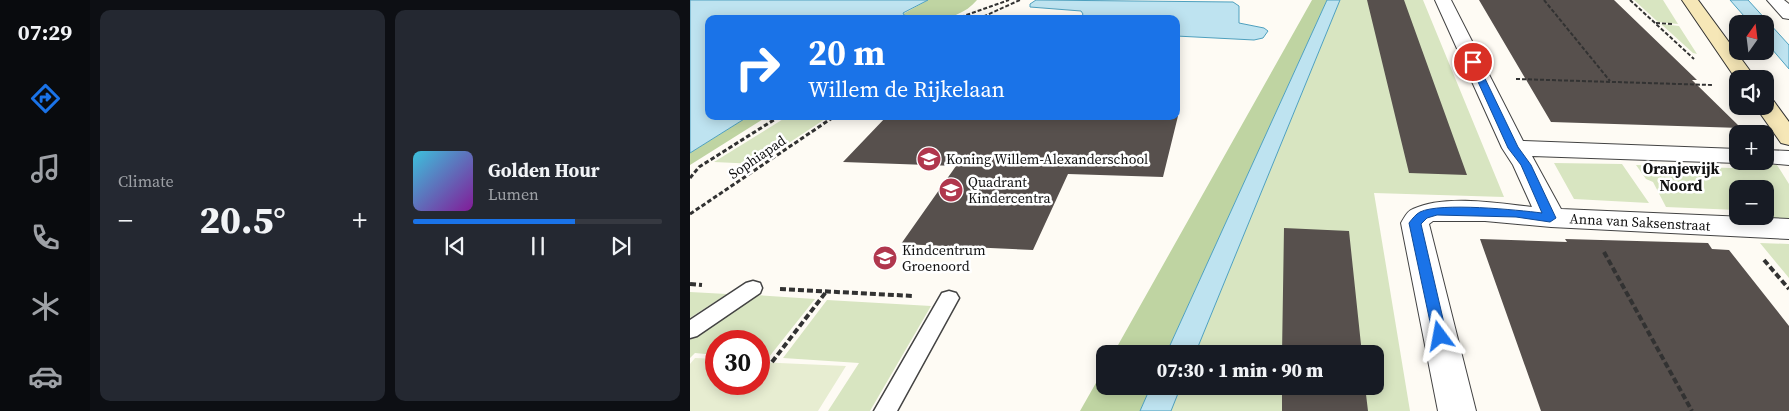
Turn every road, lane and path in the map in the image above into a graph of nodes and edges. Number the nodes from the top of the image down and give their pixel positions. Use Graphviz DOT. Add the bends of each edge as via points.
graph roads {
  1 [pos="1009,0"];
  2 [pos="1020,0"];
  3 [pos="1444,0"];
  4 [pos="1544,0"];
  5 [pos="1630,0"];
  6 [pos="1690,0"];
  7 [pos="1775,0"];
  8 [pos="1789,14"];
  9 [pos="966,15"];
  10 [pos="987,15"];
  11 [pos="1695,60"];
  12 [pos="1740,70"];
  13 [pos="1480,78"];
  14 [pos="1610,82"];
  15 [pos="1712,85"];
  16 [pos="1772,115"];
  17 [pos="774,120"];
  18 [pos="829,120"];
  19 [pos="1789,138"];
  20 [pos="1514,148"];
  21 [pos="1729,156"];
  22 [pos="1774,157"];
  23 [pos="1789,158"];
  24 [pos="690,178"];
  25 [pos="690,214"];
  26 [pos="1550,218"];
  27 [pos="1586,220"];
  28 [pos="1789,229"];
  29 [pos="690,284"];
  30 [pos="753,288"];
  31 [pos="827,292"];
  32 [pos="949,298"];
  33 [pos="690,330"];
  34 [pos="772,362"];
  35 [pos="885,411"];
  36 [pos="1457,411"];
  37 [pos="1692,411"];
  1 -- 9 [label="path"];
  2 -- 10 [label="path"];
  3 -- 13 [label="street"];
  4 -- 14 [label="path"];
  5 -- 11 [label="path"];
  6 -- 12 [label="street"];
  7 -- 8 [label="street"];
  13 -- 14 [label="path"];
  13 -- 20 [label="street"];
  14 -- 15 [label="path"];
  16 -- 19 [label="street"];
  17 -- 24 [label="path, Sophiapad" via="699,167"];
  18 -- 25 [label="path, Sophiapad"];
  20 -- 21 [label="street"];
  20 -- 26 [label="street" via="1526,165"];
  22 -- 23 [label="street"];
  26 -- 27 [label="street, Anna van Saksenstraat"];
  26 -- 36 [label="street, Anna van Saksenstraat" via="1516,213 1437,211 1423,215 1415,223"];
  27 -- 28 [label="street, Anna van Saksenstraat"];
  27 -- 37 [label="path"];
  29 -- 30 [label="path"];
  30 -- 31 [label="path"];
  30 -- 33 [label="lane"];
  31 -- 32 [label="path"];
  31 -- 34 [label="path"];
  32 -- 35 [label="lane"];
}
